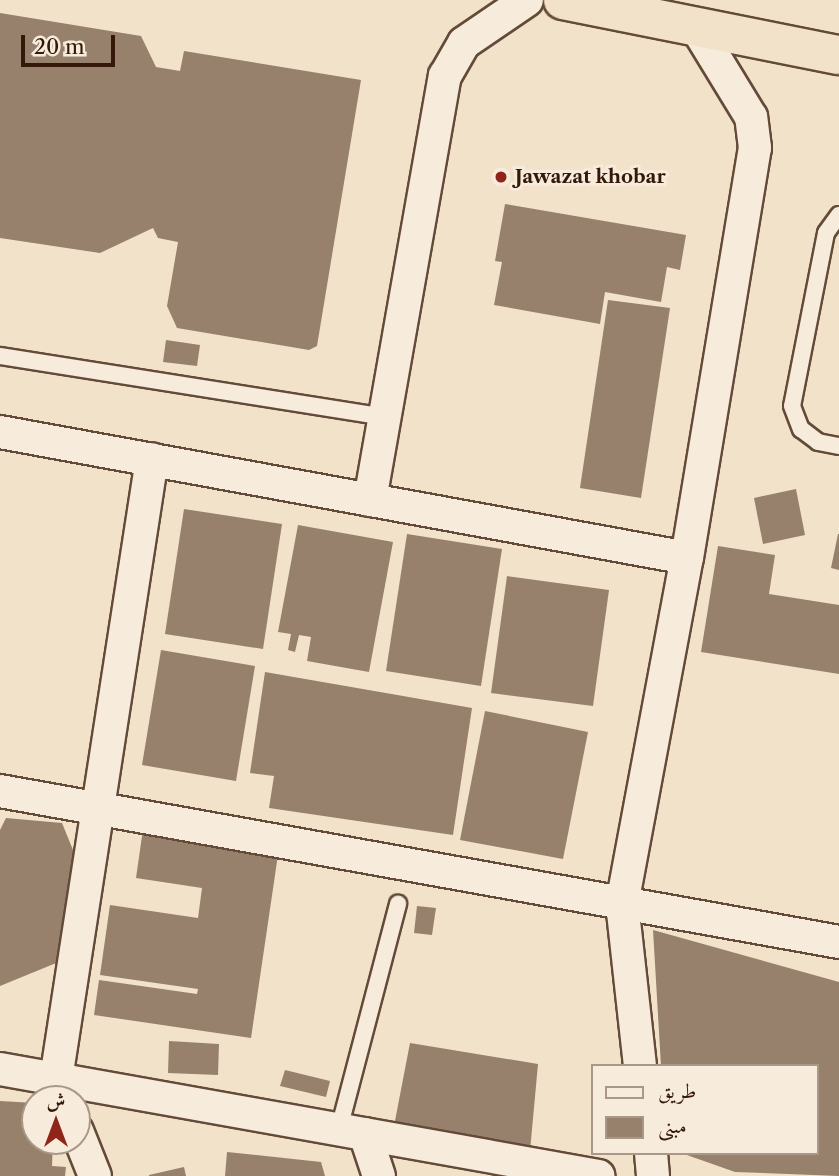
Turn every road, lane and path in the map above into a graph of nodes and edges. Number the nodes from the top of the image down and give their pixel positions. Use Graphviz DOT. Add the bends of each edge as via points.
graph roads {
  1 [pos="527,0"];
  2 [pos="563,0"];
  3 [pos="608,5"];
  4 [pos="696,27"];
  5 [pos="839,55"];
  6 [pos="839,215"];
  7 [pos="0,356"];
  8 [pos="385,417"];
  9 [pos="0,432"];
  10 [pos="839,446"];
  11 [pos="152,459"];
  12 [pos="370,500"];
  13 [pos="687,558"];
  14 [pos="0,790"];
  15 [pos="100,809"];
  16 [pos="398,904"];
  17 [pos="622,904"];
  18 [pos="839,942"];
  19 [pos="640,1064"];
  20 [pos="0,1069"];
  21 [pos="48,1085"];
  22 [pos="61,1085"];
  23 [pos="91,1094"];
  24 [pos="352,1132"];
  25 [pos="87,1155"];
  26 [pos="651,1155"];
  27 [pos="95,1176"];
  28 [pos="379,1176"];
  29 [pos="599,1176"];
  30 [pos="653,1176"];
  1 -- 8 [label="street" via="464,43 444,76"];
  2 -- 3 [label="highway"];
  3 -- 4 [label="highway"];
  4 -- 5 [label="highway"];
  4 -- 13 [label="street" via="751,117 755,148"];
  6 -- 10 [label="lane" via="826,233 792,407 801,429 818,442"];
  7 -- 8 [label="lane"];
  8 -- 12 [label="street"];
  9 -- 11 [label="street"];
  11 -- 12 [label="street"];
  11 -- 15 [label="street"];
  12 -- 13 [label="street"];
  13 -- 17 [label="street"];
  14 -- 15 [label="street"];
  15 -- 17 [label="street"];
  15 -- 22 [label="street"];
  16 -- 24 [label="lane"];
  17 -- 18 [label="street"];
  17 -- 19 [label="street"];
  20 -- 21 [label="street"];
  23 -- 24 [label="street"];
  24 -- 28 [label="street"];
  24 -- 29 [label="street"];
  25 -- 27 [label="street"];
  26 -- 30 [label="street"];
}
